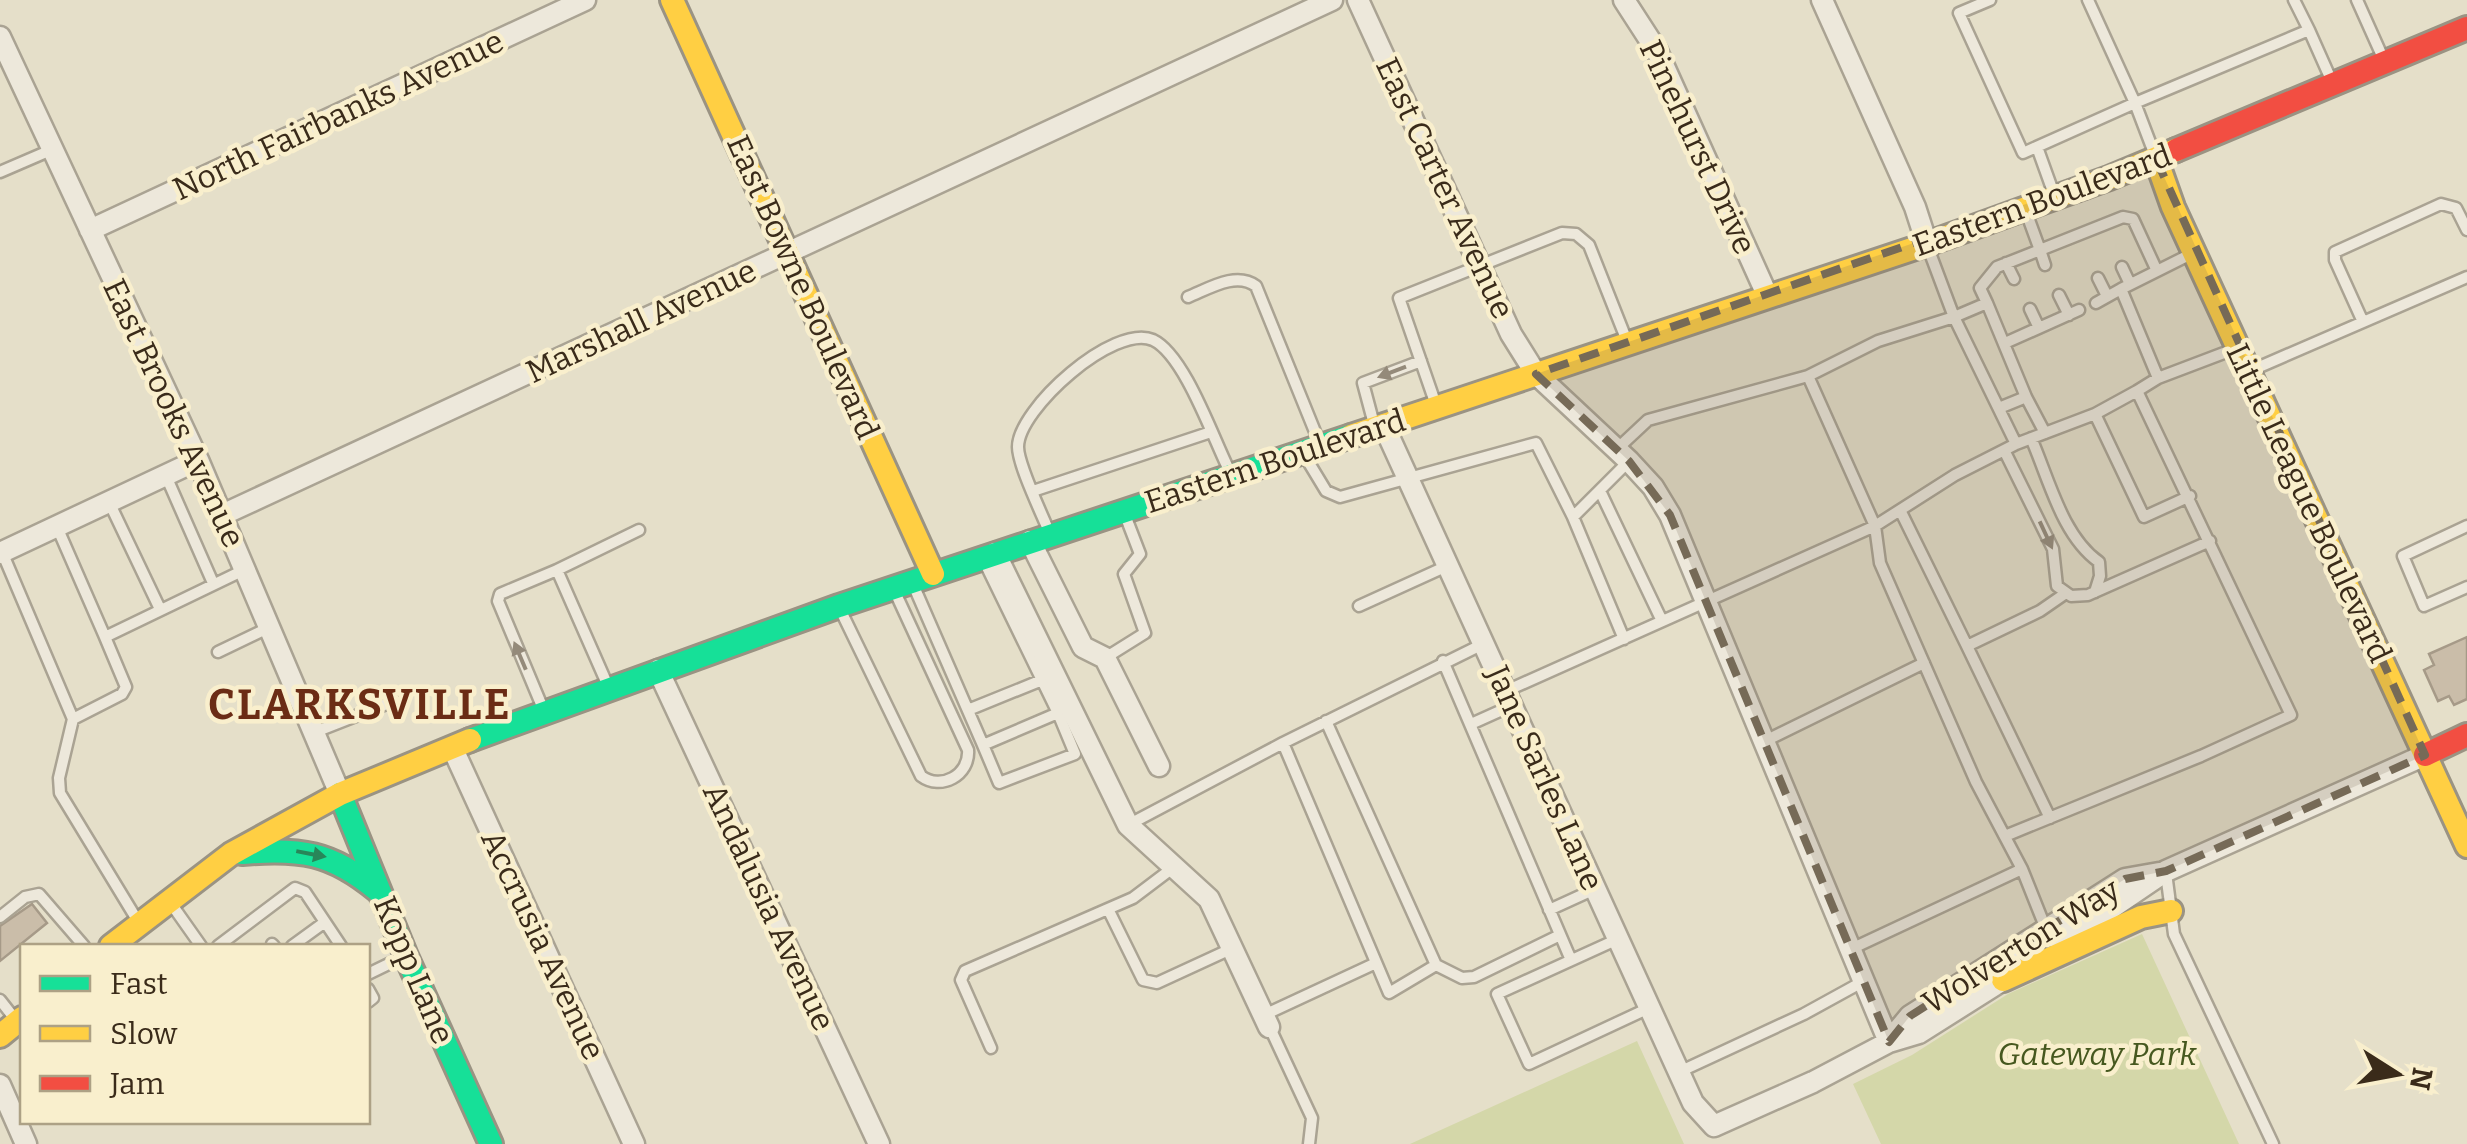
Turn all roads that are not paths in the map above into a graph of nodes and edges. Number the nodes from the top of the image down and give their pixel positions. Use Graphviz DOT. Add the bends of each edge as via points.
graph roads {
  1 [pos="585,0"];
  2 [pos="672,0"];
  3 [pos="1332,0"];
  4 [pos="1358,0"];
  5 [pos="1624,0"];
  6 [pos="1822,0"];
  7 [pos="1990,0"];
  8 [pos="2088,0"];
  9 [pos="2294,0"];
  10 [pos="2357,0"];
  11 [pos="2467,28"];
  12 [pos="2309,30"];
  13 [pos="0,37"];
  14 [pos="2386,64"];
  15 [pos="2334,87"];
  16 [pos="2135,103"];
  17 [pos="2037,148"];
  18 [pos="51,150"];
  19 [pos="2156,159"];
  20 [pos="0,172"];
  21 [pos="2055,198"];
  22 [pos="2025,208"];
  23 [pos="90,230"];
  24 [pos="2467,230"];
  25 [pos="2076,236"];
  26 [pos="1927,244"];
  27 [pos="2083,248"];
  28 [pos="2040,250"];
  29 [pos="788,252"];
  30 [pos="2194,252"];
  31 [pos="2006,263"];
  32 [pos="2045,264"];
  33 [pos="1480,266"];
  34 [pos="2122,267"];
  35 [pos="2157,270"];
  36 [pos="2467,277"];
  37 [pos="2014,278"];
  38 [pos="2098,278"];
  39 [pos="2125,287"];
  40 [pos="2059,295"];
  41 [pos="2107,296"];
  42 [pos="1188,297"];
  43 [pos="1768,297"];
  44 [pos="1987,303"];
  45 [pos="2096,303"];
  46 [pos="2030,309"];
  47 [pos="1954,317"];
  48 [pos="2363,322"];
  49 [pos="2038,328"];
  50 [pos="1627,342"];
  51 [pos="2005,343"];
  52 [pos="2238,348"];
  53 [pos="1421,361"];
  54 [pos="2249,372"];
  55 [pos="1536,374"];
  56 [pos="1808,376"];
  57 [pos="2158,378"];
  58 [pos="2137,390"];
  59 [pos="2026,398"];
  60 [pos="1437,408"];
  61 [pos="1999,408"];
  62 [pos="2095,414"];
  63 [pos="1379,428"];
  64 [pos="1210,432"];
  65 [pos="2045,434"];
  66 [pos="2031,438"];
  67 [pos="2016,444"];
  68 [pos="1312,449"];
  69 [pos="2004,450"];
  70 [pos="1623,456"];
  71 [pos="198,460"];
  72 [pos="1231,474"];
  73 [pos="166,475"];
  74 [pos="1408,480"];
  75 [pos="1033,492"];
  76 [pos="1600,492"];
  77 [pos="2190,496"];
  78 [pos="109,502"];
  79 [pos="1122,510"];
  80 [pos="1900,510"];
  81 [pos="222,515"];
  82 [pos="1573,517"];
  83 [pos="1874,526"];
  84 [pos="2467,526"];
  85 [pos="57,527"];
  86 [pos="639,530"];
  87 [pos="1040,538"];
  88 [pos="2210,541"];
  89 [pos="1,553"];
  90 [pos="988,555"];
  91 [pos="1448,566"];
  92 [pos="245,569"];
  93 [pos="557,570"];
  94 [pos="913,581"];
  95 [pos="212,583"];
  96 [pos="2467,587"];
  97 [pos="2095,592"];
  98 [pos="2066,593"];
  99 [pos="1705,602"];
  100 [pos="839,606"];
  101 [pos="1359,606"];
  102 [pos="160,609"];
  103 [pos="1662,621"];
  104 [pos="271,626"];
  105 [pos="105,636"];
  106 [pos="1624,639"];
  107 [pos="1484,643"];
  108 [pos="1968,646"];
  109 [pos="218,652"];
  110 [pos="1105,658"];
  111 [pos="1443,661"];
  112 [pos="1924,663"];
  113 [pos="658,670"];
  114 [pos="1042,680"];
  115 [pos="609,687"];
  116 [pos="1509,698"];
  117 [pos="394,701"];
  118 [pos="968,710"];
  119 [pos="544,712"];
  120 [pos="1058,714"];
  121 [pos="74,719"];
  122 [pos="1326,721"];
  123 [pos="1471,724"];
  124 [pos="315,732"];
  125 [pos="2467,735"];
  126 [pos="1284,742"];
  127 [pos="1762,742"];
  128 [pos="983,745"];
  129 [pos="452,747"];
  130 [pos="2425,754"];
  131 [pos="1159,766"];
  132 [pos="340,794"];
  133 [pos="2050,818"];
  134 [pos="1128,826"];
  135 [pos="2005,836"];
  136 [pos="2467,846"];
  137 [pos="231,854"];
  138 [pos="1174,867"];
  139 [pos="2022,869"];
  140 [pos="2166,872"];
  141 [pos="1595,889"];
  142 [pos="380,892"];
  143 [pos="169,901"];
  144 [pos="1108,909"];
  145 [pos="1549,910"];
  146 [pos="2171,910"];
  147 [pos="0,917"];
  148 [pos="325,922"];
  149 [pos="140,924"];
  150 [pos="291,929"];
  151 [pos="1560,935"];
  152 [pos="1618,938"];
  153 [pos="2051,938"];
  154 [pos="82,944"];
  155 [pos="114,944"];
  156 [pos="200,944"];
  157 [pos="223,944"];
  158 [pos="295,944"];
  159 [pos="340,944"];
  160 [pos="1232,948"];
  161 [pos="1850,949"];
  162 [pos="406,956"];
  163 [pos="1570,960"];
  164 [pos="1376,963"];
  165 [pos="1436,965"];
  166 [pos="370,973"];
  167 [pos="2003,980"];
  168 [pos="1864,981"];
  169 [pos="0,1000"];
  170 [pos="1649,1008"];
  171 [pos="1266,1021"];
  172 [pos="13,1025"];
  173 [pos="1889,1042"];
  174 [pos="991,1048"];
  175 [pos="1679,1072"];
  176 [pos="0,1085"];
  177 [pos="1714,1126"];
  178 [pos="26,1144"];
  179 [pos="491,1144"];
  180 [pos="634,1144"];
  181 [pos="879,1144"];
  182 [pos="1309,1144"];
  183 [pos="2273,1144"];
  1 -- 23 [label="street, North Fairbanks Avenue"];
  2 -- 29 [label="main road, East Bowne Boulevard"];
  3 -- 29 [label="street, Marshall Avenue"];
  4 -- 33 [label="street, East Carter Avenue"];
  5 -- 43 [label="street, Pinehurst Drive" via="1657,51"];
  6 -- 26 [label="street"];
  7 -- 17 [label="lane" via="1959,13 2023,153"];
  8 -- 16 [label="lane"];
  9 -- 12 [label="lane"];
  10 -- 14 [label="lane"];
  11 -- 14 [label="main road, Eastern Boulevard"];
  12 -- 15 [label="lane"];
  12 -- 16 [label="lane"];
  13 -- 18 [label="street, East Brooks Avenue"];
  14 -- 15 [label="main road, Eastern Boulevard"];
  15 -- 19 [label="main road, Eastern Boulevard"];
  16 -- 17 [label="lane"];
  16 -- 19 [label="lane"];
  17 -- 21 [label="lane"];
  18 -- 20 [label="lane"];
  18 -- 23 [label="street, East Brooks Avenue"];
  19 -- 21 [label="main road, Eastern Boulevard"];
  19 -- 30 [label="main road, Little League Boulevard"];
  21 -- 22 [label="main road, Eastern Boulevard"];
  22 -- 26 [label="main road, Eastern Boulevard"];
  22 -- 28 [label="lane"];
  23 -- 71 [label="street, East Brooks Avenue"];
  24 -- 48 [label="lane" via="2456,208 2441,204 2336,252"];
  25 -- 27 [label="lane"];
  25 -- 28 [label="lane"];
  25 -- 35 [label="lane" via="2133,219"];
  26 -- 43 [label="main road, Eastern Boulevard"];
  26 -- 47 [label="lane"];
  28 -- 31 [label="lane"];
  28 -- 32 [label="lane"];
  29 -- 81 [label="street, Marshall Avenue"];
  29 -- 94 [label="main road, East Bowne Boulevard"];
  30 -- 35 [label="lane"];
  30 -- 52 [label="main road, Little League Boulevard"];
  31 -- 37 [label="lane"];
  31 -- 44 [label="lane" via="1980,288"];
  33 -- 50 [label="lane" via="1576,234 1590,245"];
  33 -- 53 [label="lane" via="1399,298"];
  33 -- 55 [label="street, East Carter Avenue"];
  34 -- 39 [label="lane"];
  35 -- 39 [label="lane"];
  36 -- 48 [label="lane"];
  38 -- 41 [label="lane"];
  39 -- 41 [label="lane"];
  39 -- 57 [label="lane"];
  40 -- 49 [label="lane" via="2074,312"];
  41 -- 45 [label="lane"];
  42 -- 68 [label="lane" via="1237,279 1256,286"];
  43 -- 50 [label="main road, Eastern Boulevard"];
  44 -- 47 [label="lane"];
  44 -- 51 [label="lane"];
  46 -- 49 [label="lane"];
  47 -- 56 [label="lane" via="1878,341"];
  47 -- 61 [label="lane"];
  48 -- 54 [label="lane"];
  49 -- 51 [label="lane"];
  50 -- 55 [label="main road, Eastern Boulevard"];
  51 -- 59 [label="lane"];
  52 -- 54 [label="main road, Little League Boulevard"];
  52 -- 57 [label="lane"];
  53 -- 60 [label="lane"];
  53 -- 63 [label="lane, one-way" via="1363,383"];
  54 -- 130 [label="main road, Little League Boulevard"];
  55 -- 60 [label="main road, Eastern Boulevard"];
  55 -- 70 [label="street, East Carter Avenue"];
  56 -- 70 [label="lane" via="1648,420"];
  56 -- 83 [label="lane"];
  57 -- 58 [label="lane"];
  58 -- 62 [label="lane"];
  58 -- 77 [label="lane"];
  59 -- 61 [label="lane"];
  59 -- 65 [label="lane"];
  60 -- 63 [label="main road, Eastern Boulevard"];
  61 -- 67 [label="lane"];
  62 -- 65 [label="lane"];
  62 -- 77 [label="lane" via="2144,517"];
  63 -- 68 [label="main road, Eastern Boulevard"];
  63 -- 74 [label="street, Jane Sarles Lane"];
  64 -- 72 [label="lane"];
  64 -- 75 [label="lane"];
  64 -- 75 [label="lane" via="1182,373 1154,340 1108,347 1032,411 1020,433 1018,451"];
  65 -- 66 [label="lane"];
  66 -- 67 [label="lane"];
  66 -- 97 [label="lane" via="2072,534 2099,562"];
  67 -- 69 [label="lane"];
  68 -- 72 [label="main road, Eastern Boulevard"];
  68 -- 74 [label="lane" via="1332,496"];
  69 -- 80 [label="lane"];
  69 -- 98 [label="lane, one-way" via="2053,549 2057,586"];
  70 -- 76 [label="lane"];
  70 -- 99 [label="street, East Carter Avenue" via="1670,516"];
  71 -- 73 [label="street"];
  71 -- 81 [label="street, East Brooks Avenue"];
  72 -- 79 [label="main road, Eastern Boulevard"];
  73 -- 78 [label="street"];
  73 -- 95 [label="lane"];
  74 -- 82 [label="lane" via="1536,443"];
  74 -- 91 [label="street, Jane Sarles Lane"];
  75 -- 87 [label="lane"];
  76 -- 82 [label="lane"];
  76 -- 103 [label="lane"];
  77 -- 88 [label="lane"];
  78 -- 85 [label="street"];
  78 -- 102 [label="lane"];
  79 -- 87 [label="main road, Eastern Boulevard"];
  79 -- 110 [label="lane" via="1140,554 1124,574 1145,633"];
  80 -- 83 [label="lane"];
  80 -- 108 [label="lane"];
  81 -- 92 [label="street, East Brooks Avenue"];
  82 -- 106 [label="lane"];
  83 -- 99 [label="lane"];
  83 -- 112 [label="lane" via="1880,563"];
  84 -- 96 [label="lane" via="2403,556 2424,606"];
  85 -- 89 [label="street"];
  85 -- 105 [label="lane"];
  86 -- 93 [label="lane"];
  87 -- 90 [label="main road, Eastern Boulevard"];
  87 -- 110 [label="street" via="1083,647"];
  88 -- 97 [label="lane"];
  88 -- 133 [label="lane" via="2291,715"];
  89 -- 121 [label="lane"];
  90 -- 94 [label="main road, Eastern Boulevard"];
  90 -- 114 [label="lane"];
  90 -- 134 [label="street"];
  91 -- 101 [label="lane"];
  91 -- 107 [label="street, Jane Sarles Lane"];
  92 -- 95 [label="lane"];
  92 -- 104 [label="street, East Brooks Avenue"];
  93 -- 115 [label="lane"];
  119 -- 93 [label="lane, one-way" via="498,601 500,594"];
  94 -- 100 [label="main road, Eastern Boulevard"];
  94 -- 100 [label="lane" via="968,750 962,773 939,783 921,776"];
  94 -- 118 [label="lane"];
  95 -- 102 [label="lane"];
  97 -- 98 [label="lane"];
  98 -- 108 [label="lane"];
  99 -- 103 [label="lane"];
  99 -- 127 [label="street, East Carter Avenue"];
  100 -- 113 [label="main road, Eastern Boulevard"];
  102 -- 105 [label="lane"];
  103 -- 106 [label="lane"];
  104 -- 109 [label="lane"];
  104 -- 124 [label="street, East Brooks Avenue"];
  105 -- 121 [label="lane" via="126,687"];
  106 -- 116 [label="lane"];
  107 -- 111 [label="lane"];
  107 -- 116 [label="street, Jane Sarles Lane"];
  108 -- 133 [label="lane"];
  110 -- 131 [label="street"];
  111 -- 122 [label="lane"];
  111 -- 123 [label="lane"];
  112 -- 127 [label="lane"];
  112 -- 135 [label="lane"];
  113 -- 115 [label="main road, Eastern Boulevard"];
  113 -- 181 [label="street, Andalusia Avenue"];
  114 -- 118 [label="lane"];
  114 -- 120 [label="lane"];
  115 -- 119 [label="main road, Eastern Boulevard"];
  116 -- 123 [label="lane"];
  116 -- 141 [label="street, Jane Sarles Lane"];
  117 -- 124 [label="lane"];
  118 -- 128 [label="lane"];
  119 -- 129 [label="main road, Eastern Boulevard"];
  120 -- 128 [label="lane"];
  120 -- 128 [label="lane" via="1075,754 999,784"];
  121 -- 149 [label="lane" via="60,793"];
  122 -- 126 [label="lane"];
  122 -- 165 [label="lane"];
  123 -- 145 [label="lane"];
  124 -- 132 [label="street, East Brooks Avenue"];
  125 -- 130 [label="main road"];
  126 -- 134 [label="lane"];
  126 -- 164 [label="lane"];
  127 -- 161 [label="street, East Carter Avenue"];
  129 -- 132 [label="main road, Eastern Boulevard"];
  129 -- 180 [label="street, Accrusia Avenue"];
  130 -- 136 [label="main road, Little League Boulevard"];
  130 -- 140 [label="street, Wolverton Way"];
  132 -- 137 [label="main road, Eastern Boulevard"];
  132 -- 142 [label="main road, Kopp Lane"];
  133 -- 135 [label="lane"];
  134 -- 138 [label="street"];
  135 -- 139 [label="lane"];
  137 -- 142 [label="main road, one-way" via="316,852 353,868"];
  137 -- 143 [label="main road, Eastern Boulevard"];
  138 -- 144 [label="lane"];
  138 -- 160 [label="street" via="1209,899"];
  139 -- 153 [label="lane"];
  139 -- 161 [label="lane"];
  140 -- 146 [label="lane"];
  140 -- 153 [label="street, Wolverton Way" via="2126,879"];
  141 -- 145 [label="lane"];
  141 -- 152 [label="street, Jane Sarles Lane"];
  142 -- 162 [label="main road, Kopp Lane"];
  143 -- 149 [label="main road, Eastern Boulevard"];
  143 -- 156 [label="lane"];
  144 -- 160 [label="lane" via="1149,983"];
  144 -- 174 [label="lane" via="965,970 962,980"];
  145 -- 151 [label="lane"];
  146 -- 167 [label="main road"];
  146 -- 183 [label="lane" via="2174,934"];
  147 -- 154 [label="lane" via="39,894"];
  148 -- 157 [label="lane" via="296,888"];
  148 -- 158 [label="lane"];
  148 -- 159 [label="lane"];
  149 -- 155 [label="main road, Eastern Boulevard"];
  150 -- 158 [label="lane"];
  151 -- 163 [label="lane"];
  151 -- 165 [label="lane" via="1474,977"];
  152 -- 163 [label="lane"];
  152 -- 170 [label="street, Jane Sarles Lane"];
  153 -- 167 [label="street, Wolverton Way"];
  153 -- 173 [label="street, Wolverton Way" via="1910,1016"];
  160 -- 171 [label="street"];
  161 -- 168 [label="street, East Carter Avenue"];
  162 -- 166 [label="lane"];
  162 -- 179 [label="main road, Kopp Lane"];
  163 -- 170 [label="lane" via="1497,994 1529,1064"];
  164 -- 165 [label="lane" via="1389,993"];
  164 -- 171 [label="lane"];
  167 -- 173 [label="street, Wolverton Way" via="1919,1033"];
  168 -- 173 [label="street, East Carter Avenue"];
  168 -- 175 [label="lane"];
  169 -- 172 [label="lane"];
  170 -- 175 [label="street, Jane Sarles Lane"];
  171 -- 182 [label="lane" via="1312,1118"];
  173 -- 177 [label="street, Wolverton Way"];
  175 -- 177 [label="street, Jane Sarles Lane" via="1693,1104"];
  176 -- 178 [label="street"];
}
